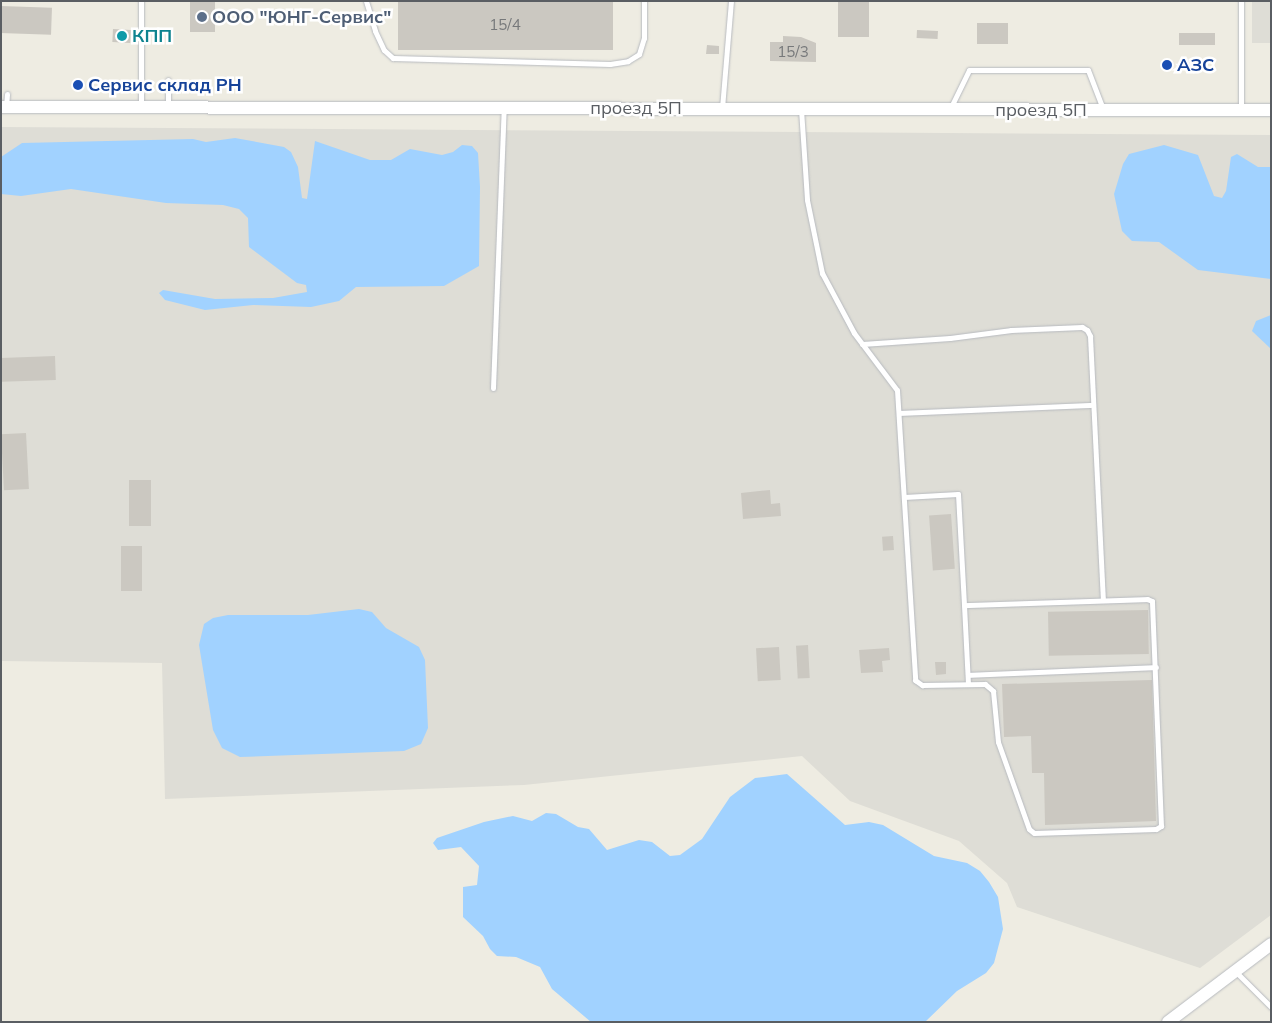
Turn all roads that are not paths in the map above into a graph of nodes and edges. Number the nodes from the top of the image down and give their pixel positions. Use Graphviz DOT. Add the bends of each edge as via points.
graph roads {
  1 [pos="142,1"];
  2 [pos="366,1"];
  3 [pos="644,1"];
  4 [pos="730,1"];
  5 [pos="1241,1"];
  6 [pos="168,80"];
  7 [pos="5,103"];
  8 [pos="141,107"];
  9 [pos="168,107"];
  10 [pos="504,107"];
  11 [pos="722,108"];
  12 [pos="801,109"];
  13 [pos="950,110"];
  14 [pos="1103,110"];
  15 [pos="1241,110"];
  16 [pos="1271,110"];
  17 [pos="862,344"];
  18 [pos="493,388"];
  19 [pos="1093,405"];
  20 [pos="901,413"];
  21 [pos="904,497"];
  22 [pos="1104,600"];
  23 [pos="964,605"];
  24 [pos="1156,667"];
  25 [pos="968,675"];
  26 [pos="968,684"];
  27 [pos="1271,944"];
  28 [pos="1235,971"];
  29 [pos="1271,1007"];
  30 [pos="1168,1022"];
  1 -- 8 [label="lane"];
  2 -- 3 [label="lane" via="378,37 393,58 610,64 639,54 644,38"];
  4 -- 11 [label="lane"];
  5 -- 15 [label="lane"];
  6 -- 9 [label="lane"];
  7 -- 8 [label="street, проезд 5П"];
  8 -- 9 [label="street, проезд 5П"];
  9 -- 10 [label="street, проезд 5П"];
  10 -- 11 [label="street, проезд 5П"];
  10 -- 18 [label="lane"];
  11 -- 12 [label="street, проезд 5П"];
  12 -- 13 [label="street, проезд 5П"];
  12 -- 17 [label="lane" via="807,200 822,273 833,299"];
  13 -- 14 [label="street, проезд 5П"];
  13 -- 14 [label="lane" via="969,70 1088,70"];
  14 -- 15 [label="street, проезд 5П"];
  15 -- 16 [label="street, проезд 5П"];
  17 -- 19 [label="lane" via="1082,327 1090,336"];
  17 -- 20 [label="lane" via="897,390"];
  19 -- 20 [label="lane"];
  19 -- 22 [label="lane"];
  20 -- 21 [label="lane"];
  21 -- 23 [label="lane" via="958,494"];
  21 -- 26 [label="lane" via="912,674 922,686"];
  22 -- 23 [label="lane"];
  22 -- 24 [label="lane" via="1152,602"];
  23 -- 25 [label="lane"];
  24 -- 25 [label="lane"];
  24 -- 26 [label="lane" via="1162,819 1161,826 1156,829 1034,833 1029,829 998,742 993,691 986,684"];
  25 -- 26 [label="lane"];
  27 -- 28 [label="street"];
  28 -- 29 [label="lane"];
  28 -- 30 [label="street"];
}
